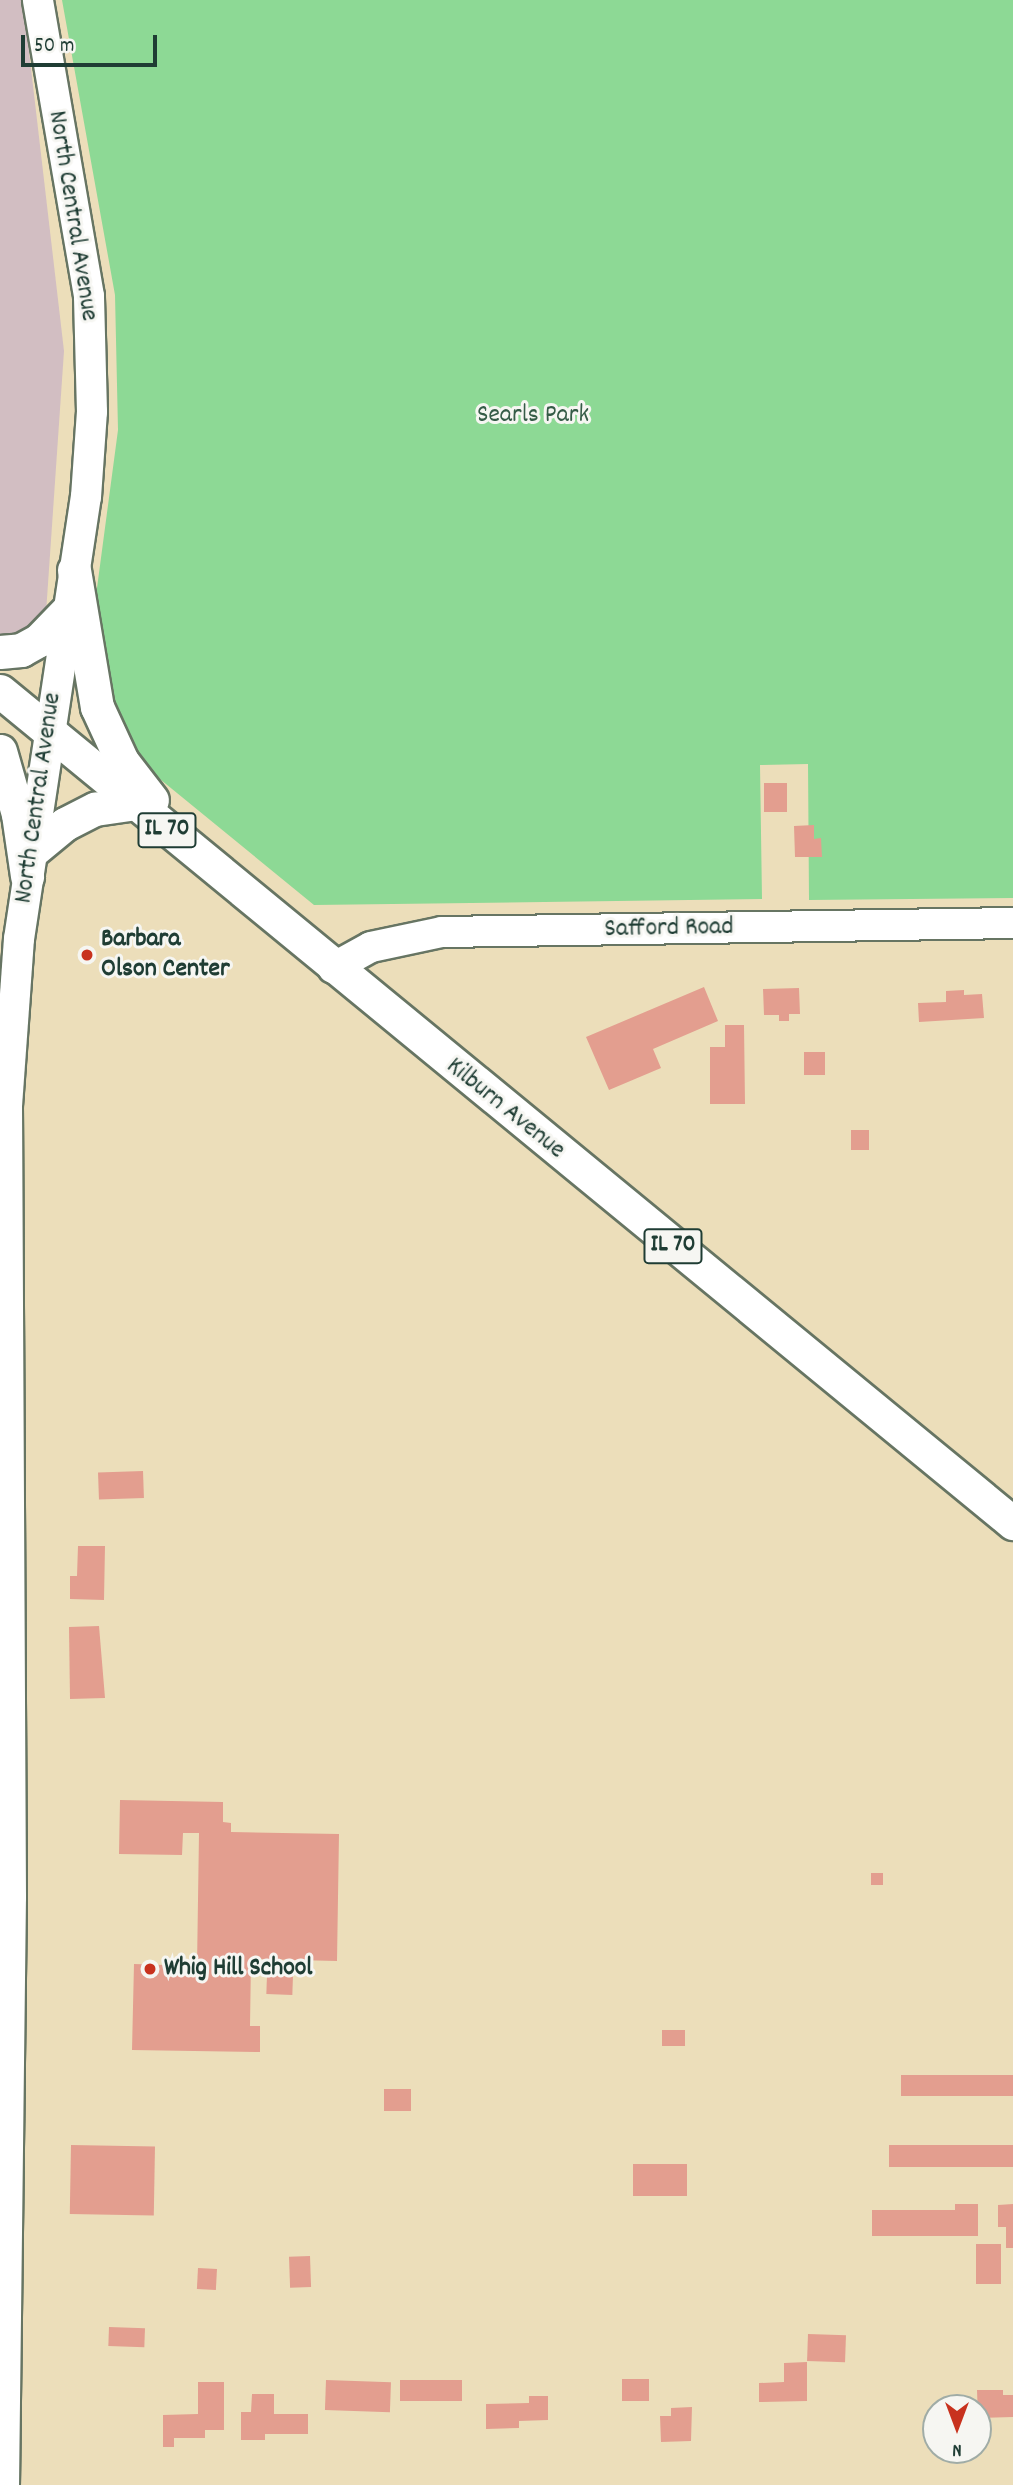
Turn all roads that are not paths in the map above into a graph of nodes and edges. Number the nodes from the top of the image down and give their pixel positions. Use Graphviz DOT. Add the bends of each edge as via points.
graph roads {
  1 [pos="38,0"];
  2 [pos="74,570"];
  3 [pos="67,611"];
  4 [pos="0,652"];
  5 [pos="0,691"];
  6 [pos="48,731"];
  7 [pos="0,751"];
  8 [pos="135,803"];
  9 [pos="190,849"];
  10 [pos="29,864"];
  11 [pos="1013,923"];
  12 [pos="333,968"];
  13 [pos="1013,1523"];
  14 [pos="4,2485"];
  1 -- 2 [label="main road, North Central Avenue" via="89,296 92,412"];
  2 -- 3 [label="main road, North Central Avenue"];
  2 -- 9 [label="main road" via="90,678 109,738"];
  3 -- 4 [label="main road" via="39,640 21,650"];
  3 -- 6 [label="main road, North Central Avenue"];
  5 -- 6 [label="main road, Kilburn Avenue / IL 70"];
  6 -- 8 [label="main road, Kilburn Avenue / IL 70"];
  6 -- 10 [label="main road, North Central Avenue"];
  7 -- 10 [label="main road"];
  8 -- 9 [label="main road, Kilburn Avenue / IL 70"];
  8 -- 10 [label="main road" via="95,809 65,824"];
  9 -- 12 [label="main road, Kilburn Avenue / IL 70"];
  10 -- 14 [label="main road, North Central Avenue" via="7,1106 11,1897"];
  11 -- 12 [label="main road, Safford Road" via="442,932 371,947"];
  12 -- 13 [label="main road, Kilburn Avenue / IL 70"];
}
